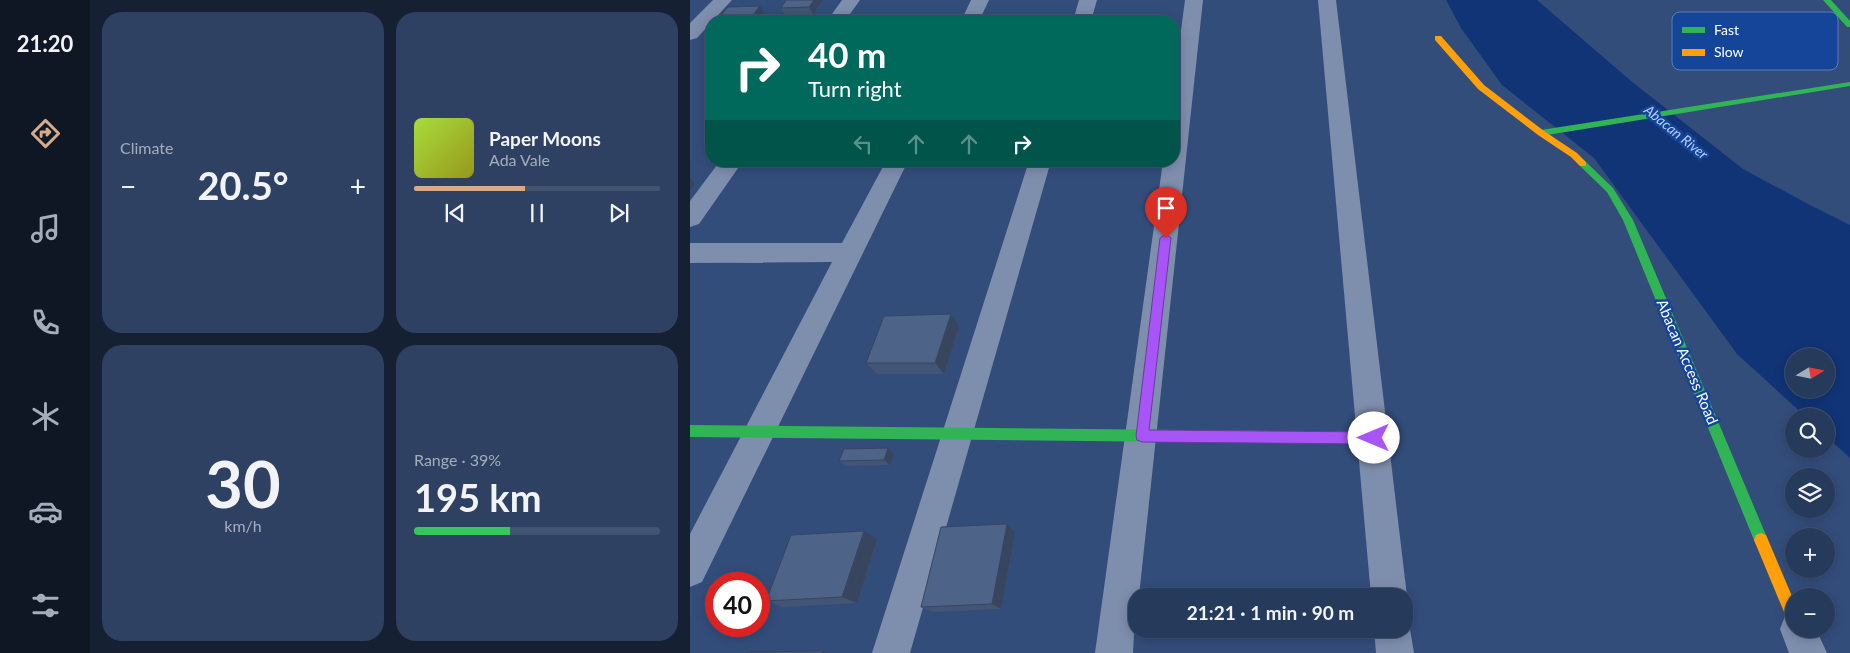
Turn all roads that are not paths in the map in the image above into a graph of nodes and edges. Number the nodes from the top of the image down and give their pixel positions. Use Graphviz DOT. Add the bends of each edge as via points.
graph roads {
  1 [pos="723,0"];
  2 [pos="852,0"];
  3 [pos="980,0"];
  4 [pos="1088,0"];
  5 [pos="1194,0"];
  6 [pos="1327,0"];
  7 [pos="1827,0"];
  8 [pos="708,15"];
  9 [pos="841,15"];
  10 [pos="973,15"];
  11 [pos="1084,15"];
  12 [pos="705,19"];
  13 [pos="1850,25"];
  14 [pos="690,34"];
  15 [pos="1438,38"];
  16 [pos="1850,84"];
  17 [pos="1180,117"];
  18 [pos="1541,133"];
  19 [pos="728,167"];
  20 [pos="894,167"];
  21 [pos="1038,167"];
  22 [pos="1174,167"];
  23 [pos="690,218"];
  24 [pos="850,252"];
  25 [pos="690,254"];
  26 [pos="760,430"];
  27 [pos="690,431"];
  28 [pos="958,434"];
  29 [pos="1142,436"];
  30 [pos="1374,438"];
  31 [pos="690,570"];
  32 [pos="1388,588"];
  33 [pos="1785,597"];
  34 [pos="1393,638"];
  35 [pos="1802,638"];
  36 [pos="891,653"];
  37 [pos="1114,653"];
  38 [pos="1395,653"];
  39 [pos="1808,653"];
  1 -- 8 [label="street"];
  2 -- 9 [label="street"];
  3 -- 10 [label="street"];
  4 -- 11 [label="street"];
  5 -- 17 [label="street"];
  6 -- 30 [label="street"];
  7 -- 13 [label="street"];
  12 -- 14 [label="street"];
  15 -- 18 [label="street, Abacan Access Road" via="1481,87"];
  16 -- 18 [label="street"];
  18 -- 33 [label="street, Abacan Access Road" via="1574,155 1610,190 1628,220"];
  19 -- 23 [label="street"];
  20 -- 24 [label="street"];
  21 -- 28 [label="street"];
  22 -- 29 [label="street"];
  24 -- 25 [label="street"];
  24 -- 26 [label="street"];
  26 -- 27 [label="street"];
  26 -- 28 [label="street"];
  26 -- 31 [label="street"];
  28 -- 29 [label="street"];
  28 -- 36 [label="street"];
  29 -- 30 [label="street"];
  29 -- 37 [label="street"];
  30 -- 32 [label="street"];
  34 -- 38 [label="street"];
  35 -- 39 [label="street"];
}
